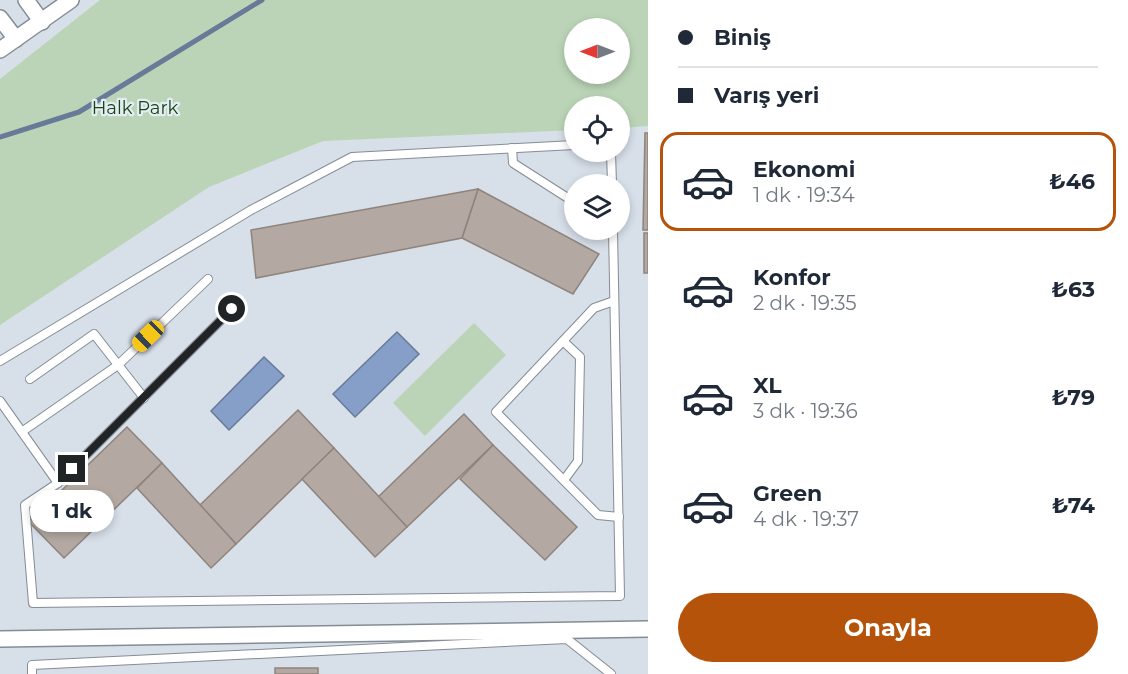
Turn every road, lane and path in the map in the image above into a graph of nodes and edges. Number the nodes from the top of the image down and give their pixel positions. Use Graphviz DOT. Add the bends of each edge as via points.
graph roads {
  1 [pos="26,0"];
  2 [pos="71,0"];
  3 [pos="0,18"];
  4 [pos="42,22"];
  5 [pos="16,39"];
  6 [pos="0,50"];
  7 [pos="564,145"];
  8 [pos="512,148"];
  9 [pos="564,196"];
  10 [pos="613,240"];
  11 [pos="208,279"];
  12 [pos="614,301"];
  13 [pos="232,309"];
  14 [pos="563,341"];
  15 [pos="0,361"];
  16 [pos="118,365"];
  17 [pos="30,379"];
  18 [pos="144,398"];
  19 [pos="1,402"];
  20 [pos="23,431"];
  21 [pos="564,480"];
  22 [pos="58,483"];
  23 [pos="619,517"];
  24 [pos="648,629"];
  25 [pos="0,639"];
  26 [pos="32,674"];
  27 [pos="611,674"];
  1 -- 4 [label="street"];
  2 -- 4 [label="street"];
  3 -- 5 [label="street"];
  4 -- 5 [label="street"];
  5 -- 6 [label="street"];
  7 -- 8 [label="lane"];
  8 -- 9 [label="lane" via="513,164"];
  8 -- 15 [label="lane" via="351,158 251,210"];
  10 -- 12 [label="lane"];
  11 -- 16 [label="lane"];
  12 -- 14 [label="lane" via="594,308"];
  12 -- 23 [label="lane"];
  13 -- 18 [label="lane"];
  14 -- 21 [label="lane" via="580,357 578,461"];
  14 -- 21 [label="lane" via="496,412"];
  16 -- 17 [label="lane" via="94,334"];
  16 -- 18 [label="lane"];
  16 -- 20 [label="lane"];
  18 -- 22 [label="lane"];
  19 -- 20 [label="lane"];
  20 -- 22 [label="lane"];
  21 -- 23 [label="lane" via="598,515"];
  22 -- 23 [label="lane" via="25,505 33,603 620,596"];
  24 -- 25 [label="street"];
  26 -- 27 [label="lane" via="32,664 567,639"];
}
